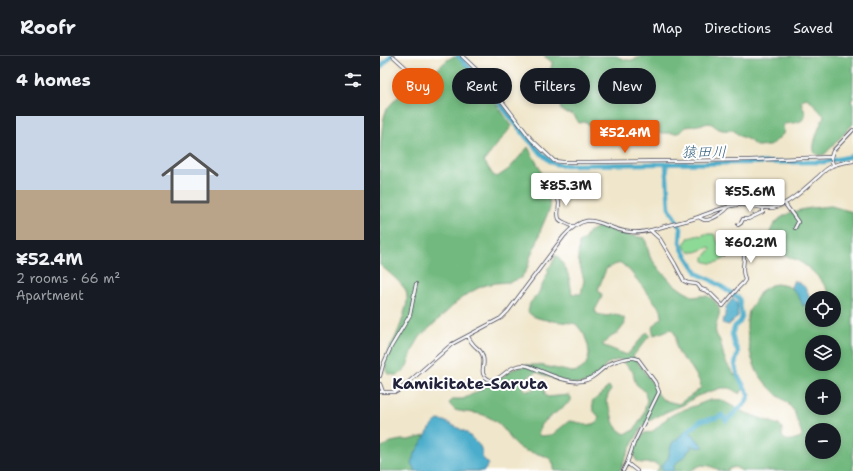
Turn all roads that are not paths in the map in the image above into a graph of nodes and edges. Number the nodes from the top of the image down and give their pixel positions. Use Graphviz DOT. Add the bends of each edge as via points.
graph roads {
  1 [pos="393,56"];
  2 [pos="462,56"];
  3 [pos="406,68"];
  4 [pos="853,130"];
  5 [pos="832,159"];
  6 [pos="853,161"];
  7 [pos="833,165"];
  8 [pos="554,184"];
  9 [pos="784,204"];
  10 [pos="729,206"];
  11 [pos="764,208"];
  12 [pos="698,217"];
  13 [pos="738,225"];
  14 [pos="572,227"];
  15 [pos="795,228"];
  16 [pos="650,230"];
  17 [pos="722,255"];
  18 [pos="416,284"];
  19 [pos="468,336"];
  20 [pos="380,376"];
  21 [pos="380,384"];
  22 [pos="381,392"];
  23 [pos="627,463"];
  24 [pos="623,471"];
  25 [pos="637,471"];
  1 -- 3 [label="street"];
  2 -- 5 [label="street" via="482,75 531,139 554,161"];
  4 -- 5 [label="street" via="833,150"];
  5 -- 7 [label="street"];
  6 -- 7 [label="street"];
  7 -- 9 [label="street"];
  8 -- 14 [label="street" via="559,203 559,219"];
  9 -- 11 [label="street"];
  9 -- 15 [label="street" via="798,222"];
  10 -- 11 [label="street"];
  10 -- 12 [label="street"];
  10 -- 12 [label="street" via="708,220"];
  11 -- 13 [label="street" via="763,212 748,220 743,219"];
  12 -- 16 [label="street"];
  14 -- 16 [label="street" via="590,221 633,233"];
  14 -- 19 [label="street" via="508,311 501,318"];
  16 -- 17 [label="street" via="660,239 684,281 698,285 723,306 745,280 745,257 744,252 733,246"];
  18 -- 20 [label="street" via="410,315 391,347"];
  19 -- 22 [label="street" via="452,344 396,392"];
  19 -- 23 [label="street" via="472,344 481,351 484,358 482,374 490,380 522,365 565,380 581,381 595,376 608,365 630,357 638,359 659,392 634,442"];
  21 -- 22 [label="street"];
  23 -- 24 [label="street"];
  23 -- 25 [label="street"];
}
